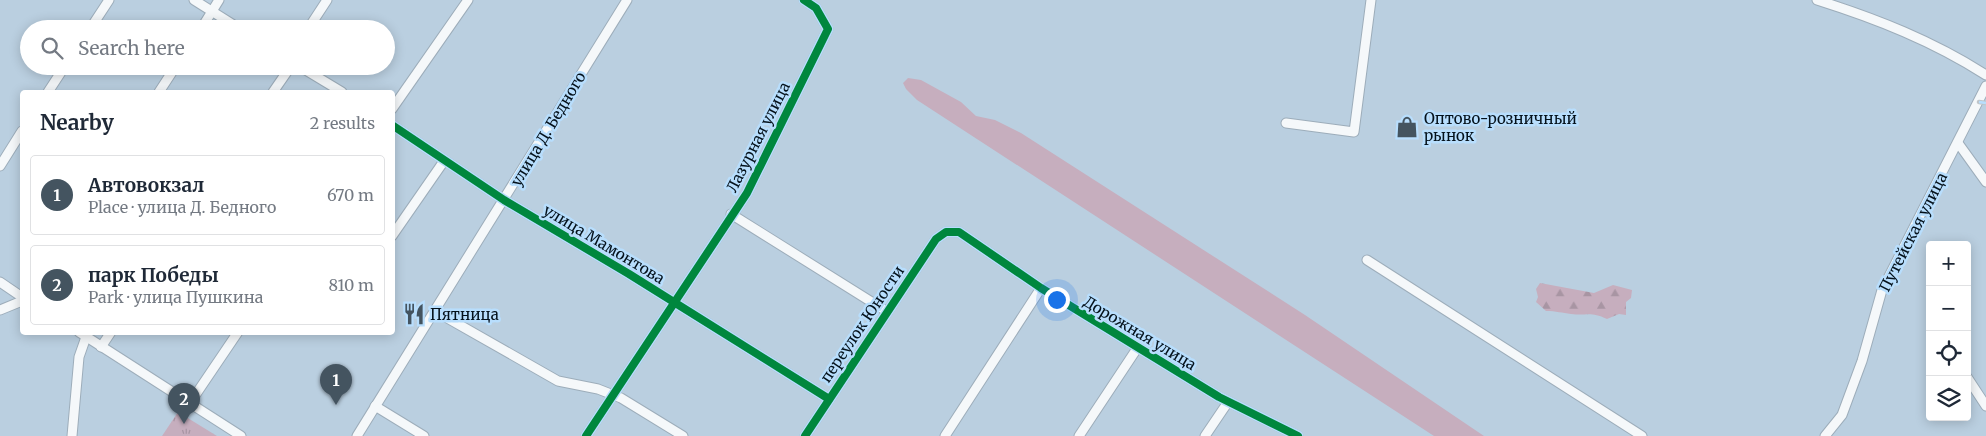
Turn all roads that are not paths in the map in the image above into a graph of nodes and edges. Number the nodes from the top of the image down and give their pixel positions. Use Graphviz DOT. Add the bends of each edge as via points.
graph roads {
  1 [pos="109,0"];
  2 [pos="194,0"];
  3 [pos="219,0"];
  4 [pos="328,0"];
  5 [pos="468,0"];
  6 [pos="627,0"];
  7 [pos="804,0"];
  8 [pos="1371,0"];
  9 [pos="1817,0"];
  10 [pos="212,11"];
  11 [pos="96,20"];
  12 [pos="206,20"];
  13 [pos="226,20"];
  14 [pos="314,20"];
  15 [pos="59,75"];
  16 [pos="170,75"];
  17 [pos="284,75"];
  18 [pos="314,75"];
  19 [pos="1986,75"];
  20 [pos="1986,86"];
  21 [pos="49,90"];
  22 [pos="161,90"];
  23 [pos="274,90"];
  24 [pos="339,90"];
  25 [pos="395,105"];
  26 [pos="1286,123"];
  27 [pos="395,127"];
  28 [pos="20,134"];
  29 [pos="1958,143"];
  30 [pos="444,161"];
  31 [pos="0,166"];
  32 [pos="1986,182"];
  33 [pos="504,200"];
  34 [pos="731,214"];
  35 [pos="395,232"];
  36 [pos="946,232"];
  37 [pos="1367,260"];
  38 [pos="0,282"];
  39 [pos="1041,288"];
  40 [pos="20,297"];
  41 [pos="20,300"];
  42 [pos="674,302"];
  43 [pos="0,310"];
  44 [pos="886,311"];
  45 [pos="435,312"];
  46 [pos="83,335"];
  47 [pos="109,335"];
  48 [pos="236,335"];
  49 [pos="102,347"];
  50 [pos="1138,347"];
  51 [pos="1971,384"];
  52 [pos="612,395"];
  53 [pos="829,399"];
  54 [pos="1228,402"];
  55 [pos="190,403"];
  56 [pos="375,406"];
  57 [pos="1986,406"];
  58 [pos="72,436"];
  59 [pos="240,436"];
  60 [pos="357,436"];
  61 [pos="424,436"];
  62 [pos="586,436"];
  63 [pos="683,436"];
  64 [pos="805,436"];
  65 [pos="946,436"];
  66 [pos="1079,436"];
  67 [pos="1205,436"];
  68 [pos="1298,436"];
  69 [pos="1642,436"];
  70 [pos="1825,436"];
  1 -- 11 [label="street"];
  2 -- 10 [label="street"];
  3 -- 10 [label="street"];
  4 -- 14 [label="street"];
  5 -- 25 [label="street"];
  6 -- 33 [label="street, улица Д. Бедного"];
  7 -- 34 [label="street, Лазурная улица" via="816,8 828,29 747,193"];
  8 -- 26 [label="street" via="1354,132"];
  9 -- 19 [label="street" via="1913,34"];
  10 -- 12 [label="street"];
  10 -- 13 [label="street"];
  15 -- 21 [label="street"];
  16 -- 22 [label="street"];
  17 -- 23 [label="street"];
  18 -- 24 [label="street"];
  20 -- 29 [label="street, Путейская улица"];
  27 -- 30 [label="street, улица Мамонтова"];
  28 -- 31 [label="street"];
  29 -- 32 [label="street"];
  29 -- 70 [label="street, Путейская улица" via="1882,290 1862,361 1842,415"];
  30 -- 33 [label="street, улица Мамонтова"];
  30 -- 35 [label="street"];
  33 -- 42 [label="street, улица Мамонтова"];
  33 -- 45 [label="street, улица Д. Бедного"];
  34 -- 42 [label="street, Лазурная улица"];
  34 -- 44 [label="street"];
  36 -- 39 [label="street, Дорожная улица" via="959,232"];
  36 -- 44 [label="street, переулок Юности" via="936,239"];
  37 -- 69 [label="street"];
  38 -- 40 [label="street"];
  39 -- 50 [label="street, Дорожная улица"];
  39 -- 65 [label="street"];
  41 -- 43 [label="street"];
  42 -- 52 [label="street, Лазурная улица"];
  42 -- 53 [label="street, улица Мамонтова"];
  44 -- 53 [label="street, переулок Юности"];
  45 -- 52 [label="street" via="558,381"];
  45 -- 56 [label="street, улица Д. Бедного"];
  46 -- 49 [label="street"];
  46 -- 58 [label="street"];
  47 -- 49 [label="street"];
  48 -- 55 [label="street"];
  49 -- 55 [label="street"];
  50 -- 54 [label="street, Дорожная улица"];
  50 -- 66 [label="street"];
  51 -- 57 [label="street"];
  52 -- 62 [label="street, Лазурная улица"];
  52 -- 63 [label="street"];
  53 -- 64 [label="street, переулок Юности"];
  54 -- 67 [label="street"];
  54 -- 68 [label="street, Дорожная улица"];
  55 -- 59 [label="street"];
  56 -- 60 [label="street, улица Д. Бедного"];
  56 -- 61 [label="street"];
}
